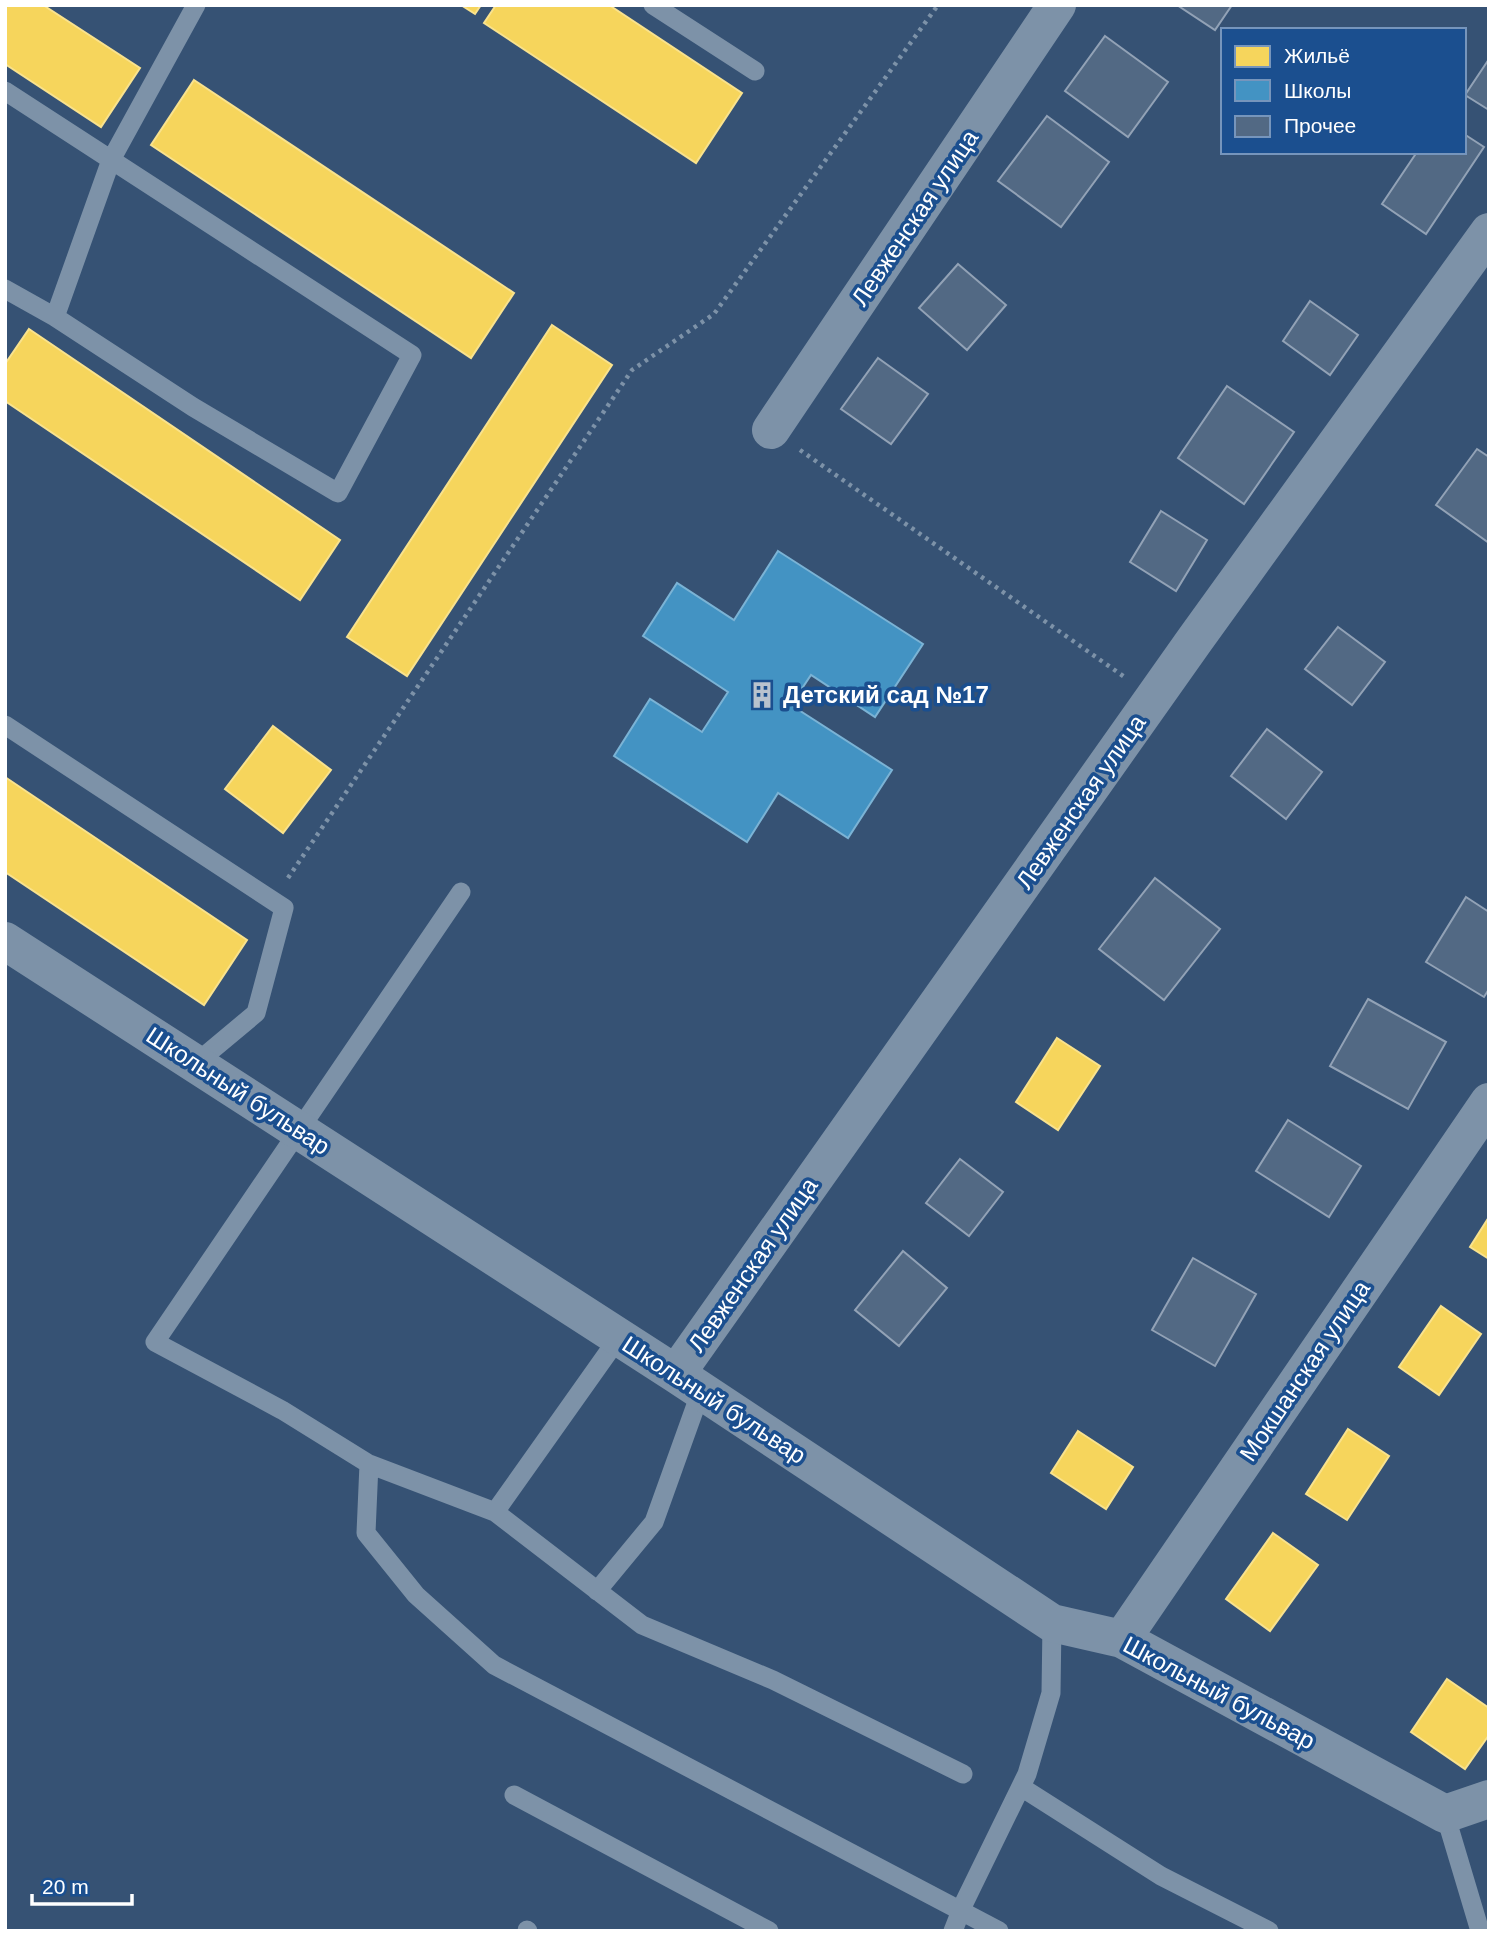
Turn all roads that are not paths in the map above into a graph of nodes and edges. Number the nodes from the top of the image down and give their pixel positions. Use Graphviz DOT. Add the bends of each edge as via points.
graph roads {
  1 [pos="196,5"];
  2 [pos="653,5"];
  3 [pos="1057,5"];
  4 [pos="755,71"];
  5 [pos="5,91"];
  6 [pos="111,160"];
  7 [pos="1489,232"];
  8 [pos="5,289"];
  9 [pos="55,317"];
  10 [pos="771,430"];
  11 [pos="5,725"];
  12 [pos="461,892"];
  13 [pos="5,941"];
  14 [pos="195,1064"];
  15 [pos="1489,1102"];
  16 [pos="299,1131"];
  17 [pos="619,1337"];
  18 [pos="688,1382"];
  19 [pos="369,1464"];
  20 [pos="495,1512"];
  21 [pos="597,1591"];
  22 [pos="1052,1623"];
  23 [pos="1122,1639"];
  24 [pos="963,1774"];
  25 [pos="1021,1787"];
  26 [pos="514,1795"];
  27 [pos="1489,1799"];
  28 [pos="1445,1814"];
  29 [pos="961,1911"];
  30 [pos="769,1931"];
  31 [pos="953,1931"];
  32 [pos="999,1931"];
  33 [pos="1269,1931"];
  34 [pos="1480,1931"];
  1 -- 6 [label="lane"];
  2 -- 4 [label="lane"];
  3 -- 10 [label="street, Левженская улица"];
  5 -- 6 [label="lane"];
  6 -- 9 [label="lane"];
  6 -- 9 [label="lane" via="412,355 338,493 193,407"];
  7 -- 18 [label="street, Левженская улица" via="1154,698"];
  8 -- 9 [label="lane"];
  11 -- 14 [label="lane" via="284,908 256,1013"];
  12 -- 16 [label="lane"];
  13 -- 14 [label="street, Школьный бульвар"];
  14 -- 16 [label="street, Школьный бульвар"];
  15 -- 23 [label="street, Мокшанская улица"];
  16 -- 17 [label="street, Школьный бульвар"];
  16 -- 19 [label="lane" via="155,1342 282,1410"];
  17 -- 18 [label="street, Школьный бульвар"];
  17 -- 20 [label="lane"];
  18 -- 21 [label="lane" via="654,1521"];
  18 -- 22 [label="street, Школьный бульвар"];
  19 -- 20 [label="lane"];
  19 -- 29 [label="lane" via="366,1533 416,1595 494,1665"];
  20 -- 21 [label="lane"];
  21 -- 24 [label="lane" via="642,1625 773,1680"];
  22 -- 23 [label="street, Школьный бульвар"];
  22 -- 25 [label="lane" via="1051,1693"];
  23 -- 28 [label="street, Школьный бульвар"];
  25 -- 29 [label="lane"];
  25 -- 33 [label="lane" via="1161,1876"];
  26 -- 30 [label="lane"];
  27 -- 28 [label="street"];
  28 -- 34 [label="lane"];
  29 -- 31 [label="lane"];
  29 -- 32 [label="lane"];
}
